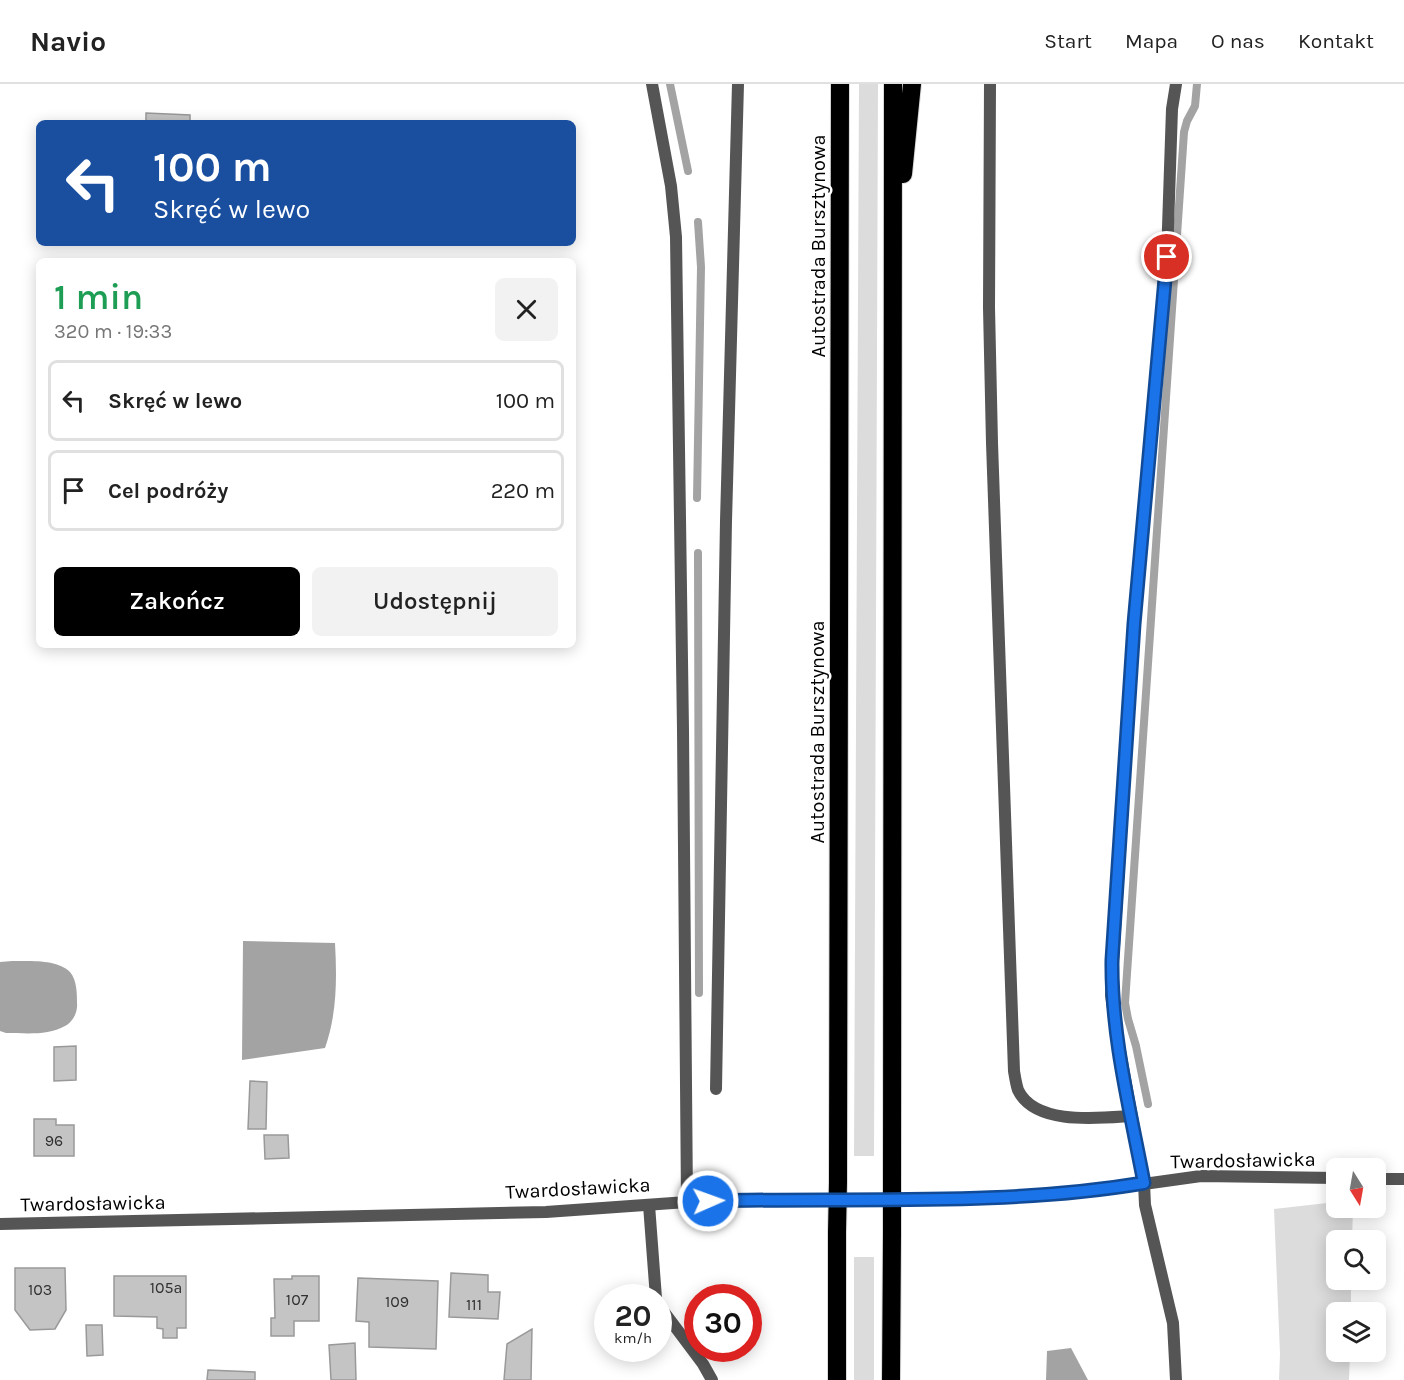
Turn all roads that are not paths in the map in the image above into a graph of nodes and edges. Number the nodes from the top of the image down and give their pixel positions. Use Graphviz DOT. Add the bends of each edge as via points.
graph roads {
  1 [pos="652,84"];
  2 [pos="738,84"];
  3 [pos="840,84"];
  4 [pos="893,84"];
  5 [pos="912,84"];
  6 [pos="990,84"];
  7 [pos="1176,84"];
  8 [pos="893,292"];
  9 [pos="716,1089"];
  10 [pos="1131,1116"];
  11 [pos="1326,1178"];
  12 [pos="1386,1179"];
  13 [pos="1404,1179"];
  14 [pos="1144,1183"];
  15 [pos="687,1202"];
  16 [pos="649,1204"];
  17 [pos="0,1224"];
  18 [pos="655,1284"];
  19 [pos="672,1323"];
  20 [pos="712,1380"];
  21 [pos="837,1380"];
  22 [pos="891,1380"];
  23 [pos="1176,1380"];
  1 -- 15 [label="street" via="676,237"];
  2 -- 9 [label="street"];
  3 -- 21 [label="highway, Autostrada Bursztynowa, bridge"];
  4 -- 8 [label="highway"];
  5 -- 8 [label="highway"];
  6 -- 10 [label="street" via="991,432 1014,1071 1025,1100 1052,1114 1072,1118"];
  7 -- 10 [label="street" via="1167,257 1134,624 1112,960 1116,1029"];
  8 -- 22 [label="highway, bridge"];
  10 -- 14 [label="street"];
  11 -- 14 [label="street, Twardosławicka" via="1201,1176"];
  12 -- 13 [label="street"];
  14 -- 15 [label="street, Twardosławicka" via="976,1199"];
  14 -- 23 [label="street" via="1145,1204 1173,1323"];
  15 -- 16 [label="street, Twardosławicka"];
  16 -- 17 [label="street, Twardosławicka" via="546,1212"];
  16 -- 18 [label="street"];
  19 -- 20 [label="street"];
}
